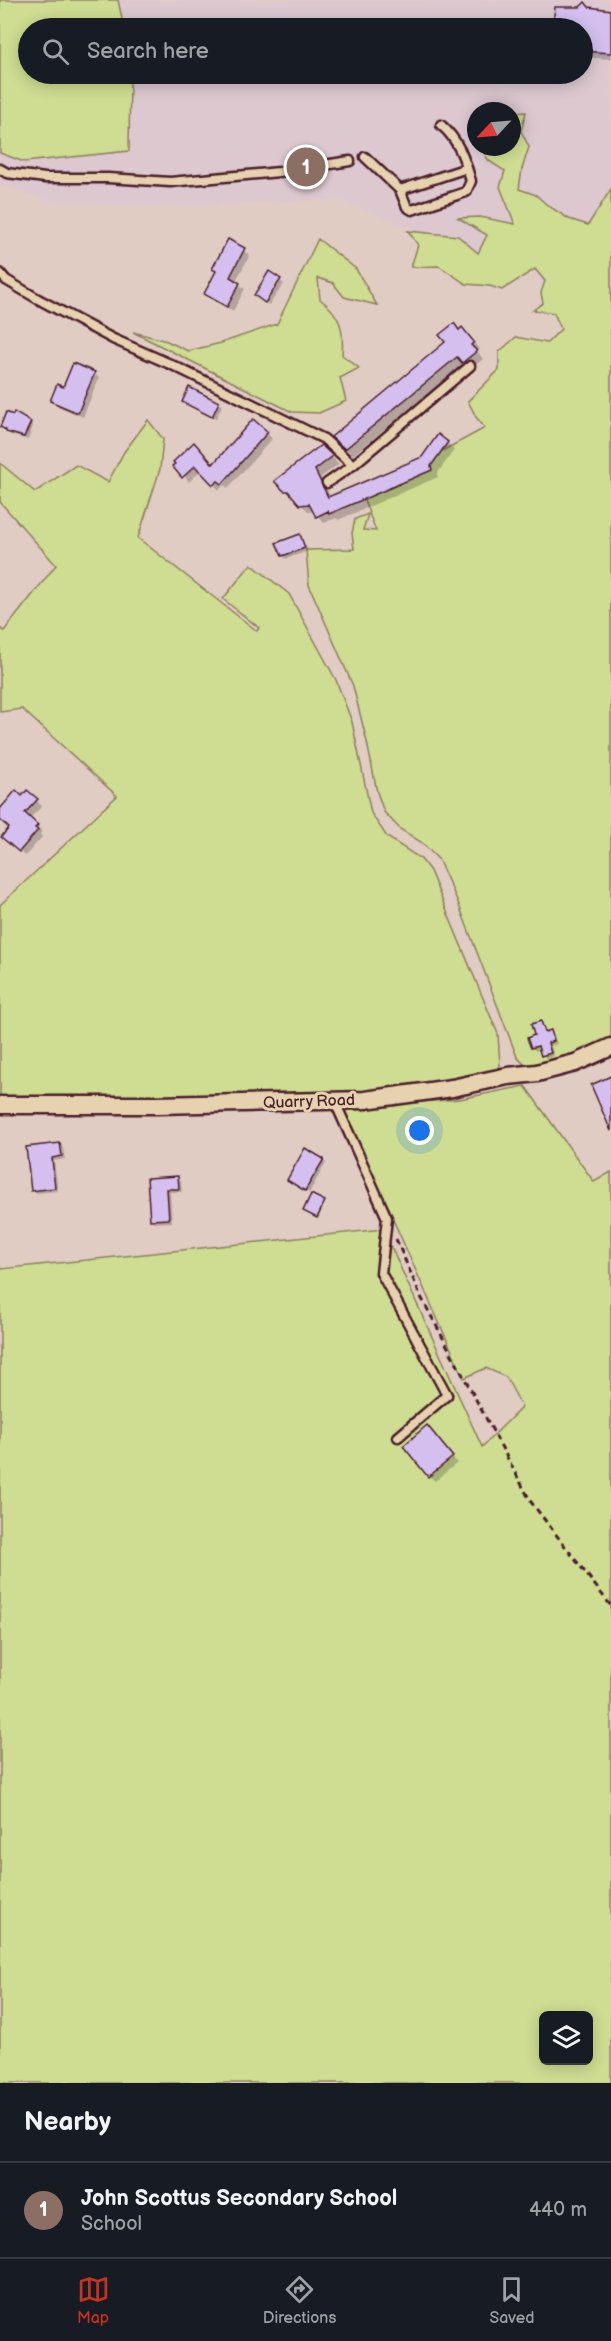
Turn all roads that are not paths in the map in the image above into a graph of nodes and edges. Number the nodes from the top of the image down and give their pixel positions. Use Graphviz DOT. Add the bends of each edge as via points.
graph roads {
  1 [pos="441,125"];
  2 [pos="365,157"];
  3 [pos="350,161"];
  4 [pos="467,168"];
  5 [pos="0,169"];
  6 [pos="400,190"];
  7 [pos="0,273"];
  8 [pos="470,366"];
  9 [pos="353,465"];
  10 [pos="327,483"];
  11 [pos="611,1047"];
  12 [pos="335,1102"];
  13 [pos="0,1105"];
  14 [pos="398,1437"];
  1 -- 4 [label="lane" via="452,134"];
  2 -- 6 [label="lane"];
  3 -- 5 [label="lane" via="170,182 45,178"];
  4 -- 6 [label="lane"];
  4 -- 6 [label="lane" via="471,181 466,192 417,209 407,207"];
  7 -- 9 [label="lane" via="38,299 113,339 324,439"];
  8 -- 9 [label="lane"];
  9 -- 10 [label="lane"];
  11 -- 12 [label="street, Quarry Road" via="575,1064 537,1073"];
  12 -- 13 [label="street, Quarry Road"];
  12 -- 14 [label="lane" via="387,1218 381,1273 447,1395"];
}
